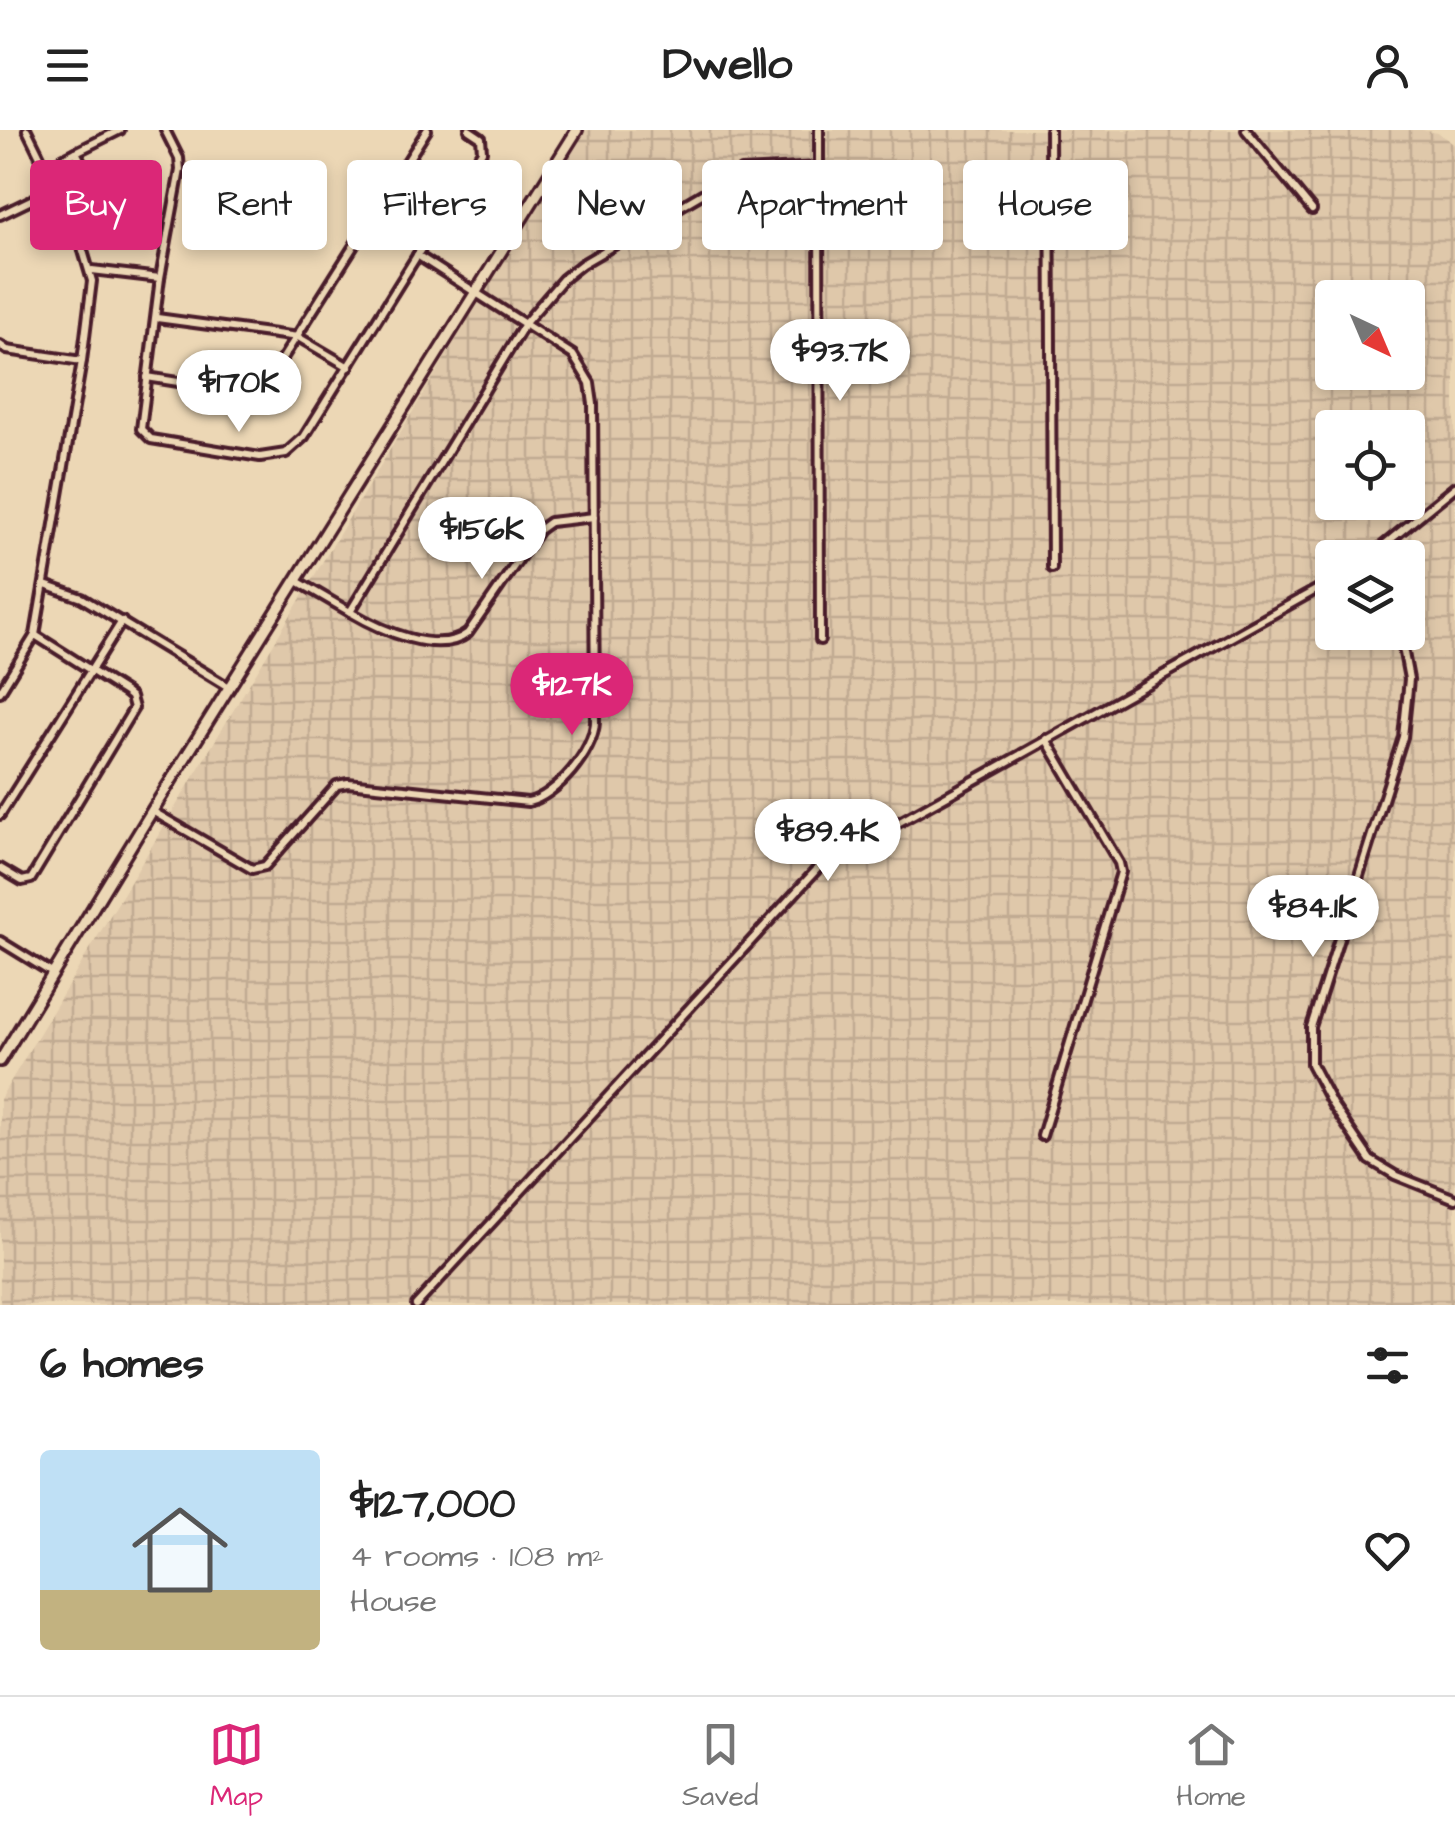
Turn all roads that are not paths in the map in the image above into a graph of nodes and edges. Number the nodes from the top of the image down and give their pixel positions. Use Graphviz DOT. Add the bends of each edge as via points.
graph roads {
  1 [pos="27,130"];
  2 [pos="120,130"];
  3 [pos="165,130"];
  4 [pos="427,130"];
  5 [pos="469,130"];
  6 [pos="577,130"];
  7 [pos="818,130"];
  8 [pos="1050,130"];
  9 [pos="1246,130"];
  10 [pos="76,152"];
  11 [pos="42,160"];
  12 [pos="60,160"];
  13 [pos="80,160"];
  14 [pos="819,160"];
  15 [pos="702,193"];
  16 [pos="30,201"];
  17 [pos="1312,210"];
  18 [pos="0,216"];
  19 [pos="84,250"];
  20 [pos="819,250"];
  21 [pos="418,255"];
  22 [pos="92,270"];
  23 [pos="160,278"];
  24 [pos="477,292"];
  25 [pos="156,318"];
  26 [pos="526,322"];
  27 [pos="298,338"];
  28 [pos="0,346"];
  29 [pos="82,361"];
  30 [pos="348,366"];
  31 [pos="148,378"];
  32 [pos="1455,487"];
  33 [pos="594,517"];
  34 [pos="1390,540"];
  35 [pos="1052,568"];
  36 [pos="297,581"];
  37 [pos="45,585"];
  38 [pos="1315,590"];
  39 [pos="350,612"];
  40 [pos="122,621"];
  41 [pos="35,636"];
  42 [pos="820,640"];
  43 [pos="1403,650"];
  44 [pos="89,670"];
  45 [pos="230,688"];
  46 [pos="0,692"];
  47 [pos="1046,740"];
  48 [pos="152,810"];
  49 [pos="0,815"];
  50 [pos="0,868"];
  51 [pos="0,941"];
  52 [pos="52,974"];
  53 [pos="0,1061"];
  54 [pos="1042,1136"];
  55 [pos="1455,1198"];
  56 [pos="416,1305"];
  1 -- 11 [label="street"];
  2 -- 10 [label="street"];
  3 -- 23 [label="street" via="180,163"];
  4 -- 27 [label="street"];
  5 -- 21 [label="street" via="484,147"];
  6 -- 24 [label="street"];
  7 -- 14 [label="street"];
  8 -- 35 [label="street"];
  9 -- 17 [label="street"];
  10 -- 12 [label="street"];
  10 -- 13 [label="street"];
  15 -- 26 [label="street" via="582,264"];
  16 -- 18 [label="street"];
  19 -- 22 [label="street"];
  20 -- 42 [label="street"];
  21 -- 24 [label="street"];
  21 -- 30 [label="street"];
  22 -- 23 [label="street"];
  22 -- 29 [label="street"];
  23 -- 25 [label="street"];
  24 -- 26 [label="street"];
  24 -- 36 [label="street"];
  25 -- 27 [label="street"];
  25 -- 31 [label="street"];
  26 -- 33 [label="street" via="572,355 590,382"];
  26 -- 39 [label="street"];
  27 -- 30 [label="street"];
  27 -- 31 [label="street" via="252,391"];
  28 -- 29 [label="street"];
  29 -- 37 [label="street"];
  30 -- 31 [label="street" via="304,437 273,456 146,438 140,430"];
  32 -- 34 [label="street"];
  33 -- 39 [label="street" via="550,522 539,530 458,640 389,633"];
  33 -- 48 [label="street" via="594,732 543,799 342,783 264,866 252,870"];
  36 -- 39 [label="street"];
  36 -- 45 [label="street"];
  37 -- 40 [label="street"];
  37 -- 41 [label="street"];
  38 -- 47 [label="street"];
  40 -- 44 [label="street"];
  40 -- 45 [label="street"];
  41 -- 44 [label="street"];
  41 -- 46 [label="street"];
  43 -- 55 [label="street" via="1409,679 1403,737 1311,1026 1309,1055 1370,1160"];
  44 -- 49 [label="street"];
  44 -- 50 [label="street" via="131,697 132,714 32,879 22,881"];
  45 -- 48 [label="street"];
  47 -- 54 [label="street" via="1121,872"];
  47 -- 56 [label="street" via="820,867"];
  48 -- 52 [label="street"];
  51 -- 52 [label="street"];
  52 -- 53 [label="street"];
}
